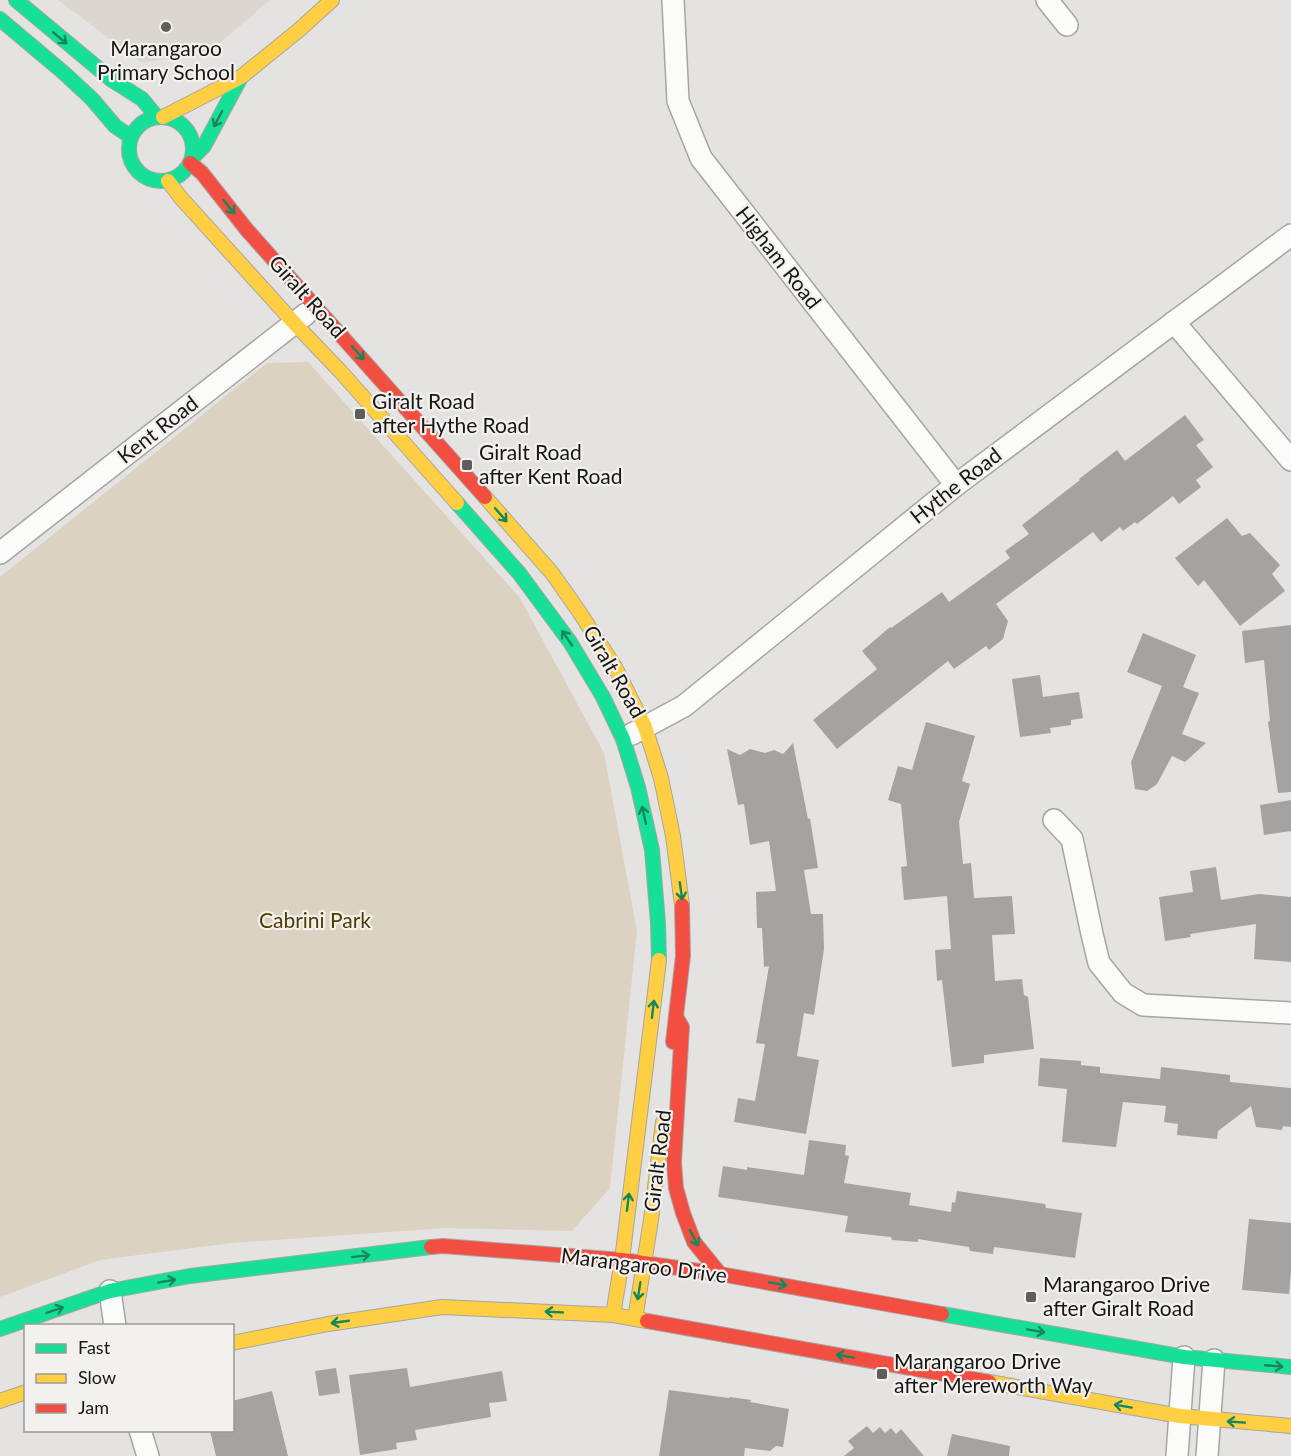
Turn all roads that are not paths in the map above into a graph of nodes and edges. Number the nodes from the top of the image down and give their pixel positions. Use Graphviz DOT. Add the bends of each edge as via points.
graph roads {
  1 [pos="16,0"];
  2 [pos="332,0"];
  3 [pos="674,0"];
  4 [pos="1047,0"];
  5 [pos="0,19"];
  6 [pos="1067,25"];
  7 [pos="241,77"];
  8 [pos="160,117"];
  9 [pos="131,137"];
  10 [pos="191,161"];
  11 [pos="168,181"];
  12 [pos="1291,235"];
  13 [pos="315,306"];
  14 [pos="1174,322"];
  15 [pos="295,324"];
  16 [pos="1291,460"];
  17 [pos="956,485"];
  18 [pos="0,553"];
  19 [pos="645,727"];
  20 [pos="623,739"];
  21 [pos="1054,820"];
  22 [pos="1291,1013"];
  23 [pos="676,1017"];
  24 [pos="622,1260"];
  25 [pos="643,1263"];
  26 [pos="720,1274"];
  27 [pos="110,1290"];
  28 [pos="613,1315"];
  29 [pos="635,1319"];
  30 [pos="115,1324"];
  31 [pos="0,1329"];
  32 [pos="234,1343"];
  33 [pos="1184,1357"];
  34 [pos="1214,1360"];
  35 [pos="1291,1367"];
  36 [pos="24,1393"];
  37 [pos="0,1401"];
  38 [pos="1180,1416"];
  39 [pos="1210,1420"];
  40 [pos="1291,1426"];
  41 [pos="140,1432"];
  42 [pos="148,1456"];
  43 [pos="1176,1456"];
  44 [pos="1207,1456"];
  1 -- 8 [label="street, one-way"];
  2 -- 7 [label="street"];
  3 -- 17 [label="street, Higham Road" via="678,100 701,158"];
  4 -- 6 [label="street"];
  5 -- 9 [label="street"];
  7 -- 8 [label="street"];
  7 -- 10 [label="street, one-way" via="204,146"];
  8 -- 9 [label="street" via="137,127"];
  8 -- 10 [label="street" via="174,120 188,131"];
  9 -- 11 [label="street" via="129,157 136,170 148,179"];
  10 -- 11 [label="street" via="183,173"];
  10 -- 13 [label="street, Giralt Road, one-way"];
  11 -- 15 [label="street, Giralt Road"];
  12 -- 14 [label="street, Hythe Road"];
  13 -- 15 [label="street, Kent Road"];
  13 -- 19 [label="street, Giralt Road, one-way" via="552,573 615,667"];
  14 -- 16 [label="street"];
  14 -- 17 [label="street, Hythe Road"];
  15 -- 18 [label="street, Kent Road"];
  20 -- 15 [label="street, Giralt Road, one-way" via="570,642 519,573"];
  17 -- 19 [label="street, Hythe Road" via="684,706"];
  19 -- 20 [label="street, Hythe Road"];
  19 -- 23 [label="street, Giralt Road, one-way" via="662,778 682,904 683,956"];
  24 -- 20 [label="street, Giralt Road, one-way" via="659,960 652,850"];
  21 -- 22 [label="street" via="1072,839 1099,963 1123,993 1143,1005"];
  23 -- 25 [label="street, Giralt Road"];
  23 -- 26 [label="street, one-way" via="682,1027 676,1188 694,1242"];
  24 -- 25 [label="street, Marangaroo Drive"];
  27 -- 24 [label="street, Marangaroo Drive, one-way" via="190,1276 443,1246"];
  24 -- 28 [label="street, Giralt Road"];
  25 -- 26 [label="street, Marangaroo Drive"];
  25 -- 29 [label="street, Giralt Road, one-way"];
  26 -- 33 [label="street, Marangaroo Drive, one-way"];
  27 -- 30 [label="street"];
  31 -- 27 [label="street, Marangaroo Drive, one-way"];
  28 -- 29 [label="street"];
  28 -- 32 [label="street, one-way" via="442,1307 328,1323"];
  38 -- 29 [label="street, one-way"];
  33 -- 34 [label="street, Marangaroo Drive"];
  33 -- 38 [label="street"];
  34 -- 35 [label="street, Marangaroo Drive, one-way"];
  34 -- 39 [label="street"];
  36 -- 37 [label="street"];
  38 -- 39 [label="street"];
  38 -- 43 [label="street"];
  40 -- 39 [label="street, one-way"];
  39 -- 44 [label="street"];
  41 -- 42 [label="street"];
}
